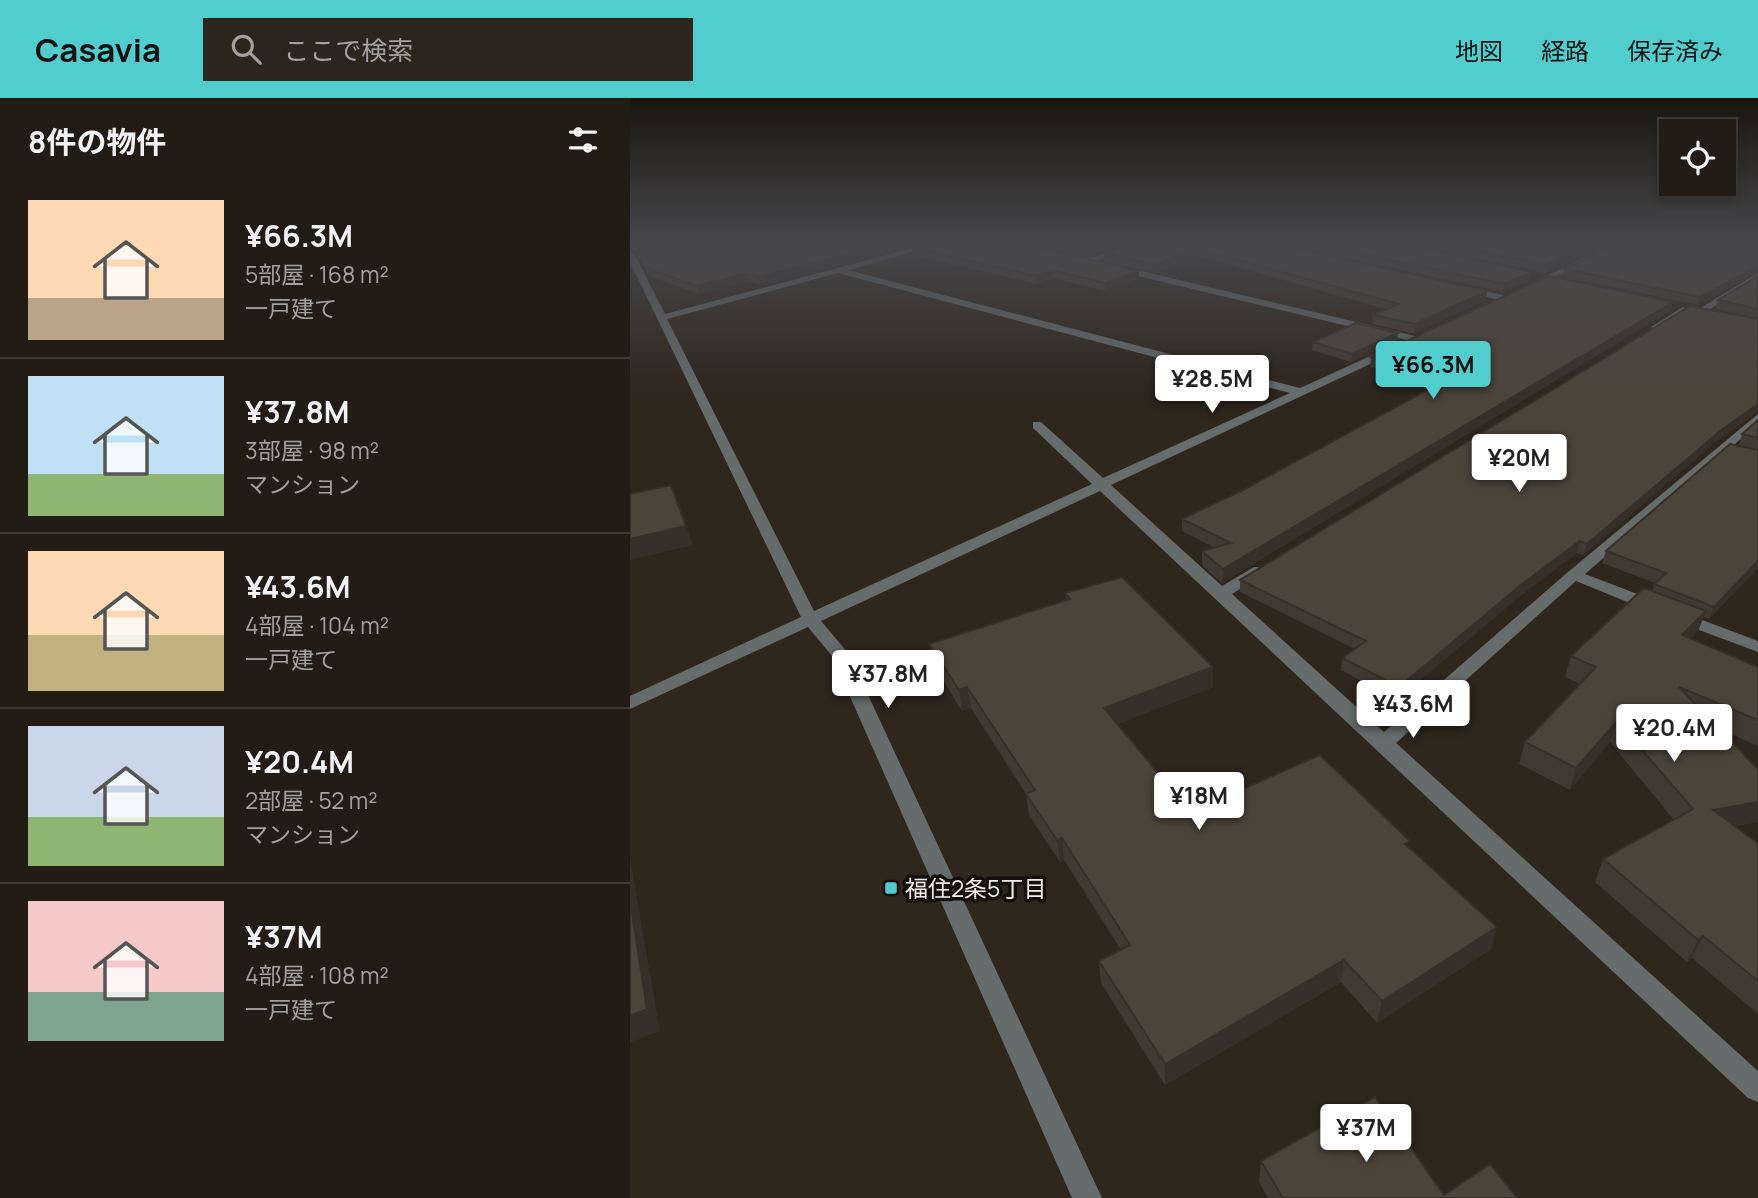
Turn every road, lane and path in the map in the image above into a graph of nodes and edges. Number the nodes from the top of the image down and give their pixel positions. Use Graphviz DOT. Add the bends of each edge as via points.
graph roads {
  1 [pos="650,292"];
  2 [pos="754,292"];
  3 [pos="921,292"];
  4 [pos="1218,292"];
  5 [pos="1508,292"];
  6 [pos="1732,292"];
  7 [pos="1514,293"];
  8 [pos="1478,309"];
  9 [pos="1699,313"];
  10 [pos="1711,315"];
  11 [pos="663,317"];
  12 [pos="1648,332"];
  13 [pos="1428,333"];
  14 [pos="1415,339"];
  15 [pos="1301,392"];
  16 [pos="1758,418"];
  17 [pos="1037,425"];
  18 [pos="1723,447"];
  19 [pos="1746,453"];
  20 [pos="1102,484"];
  21 [pos="1268,565"];
  22 [pos="1574,575"];
  23 [pos="1221,594"];
  24 [pos="810,619"];
  25 [pos="1758,647"];
  26 [pos="630,703"];
  27 [pos="1385,742"];
  28 [pos="1758,1090"];
  29 [pos="1087,1198"];
  1 -- 11 [label="street"];
  2 -- 11 [label="street"];
  3 -- 15 [label="street"];
  4 -- 14 [label="street"];
  5 -- 7 [label="street"];
  6 -- 9 [label="street"];
  7 -- 8 [label="street"];
  9 -- 10 [label="street"];
  9 -- 12 [label="street" via="1677,309"];
  11 -- 24 [label="street"];
  13 -- 14 [label="street"];
  14 -- 15 [label="street"];
  15 -- 20 [label="street"];
  16 -- 18 [label="street"];
  17 -- 20 [label="street"];
  18 -- 19 [label="street"];
  18 -- 22 [label="street"];
  20 -- 23 [label="street"];
  20 -- 24 [label="street"];
  21 -- 23 [label="street"];
  22 -- 25 [label="street"];
  22 -- 27 [label="street"];
  23 -- 27 [label="street"];
  24 -- 26 [label="street"];
  24 -- 29 [label="street" via="840,654"];
  27 -- 28 [label="street"];
}
